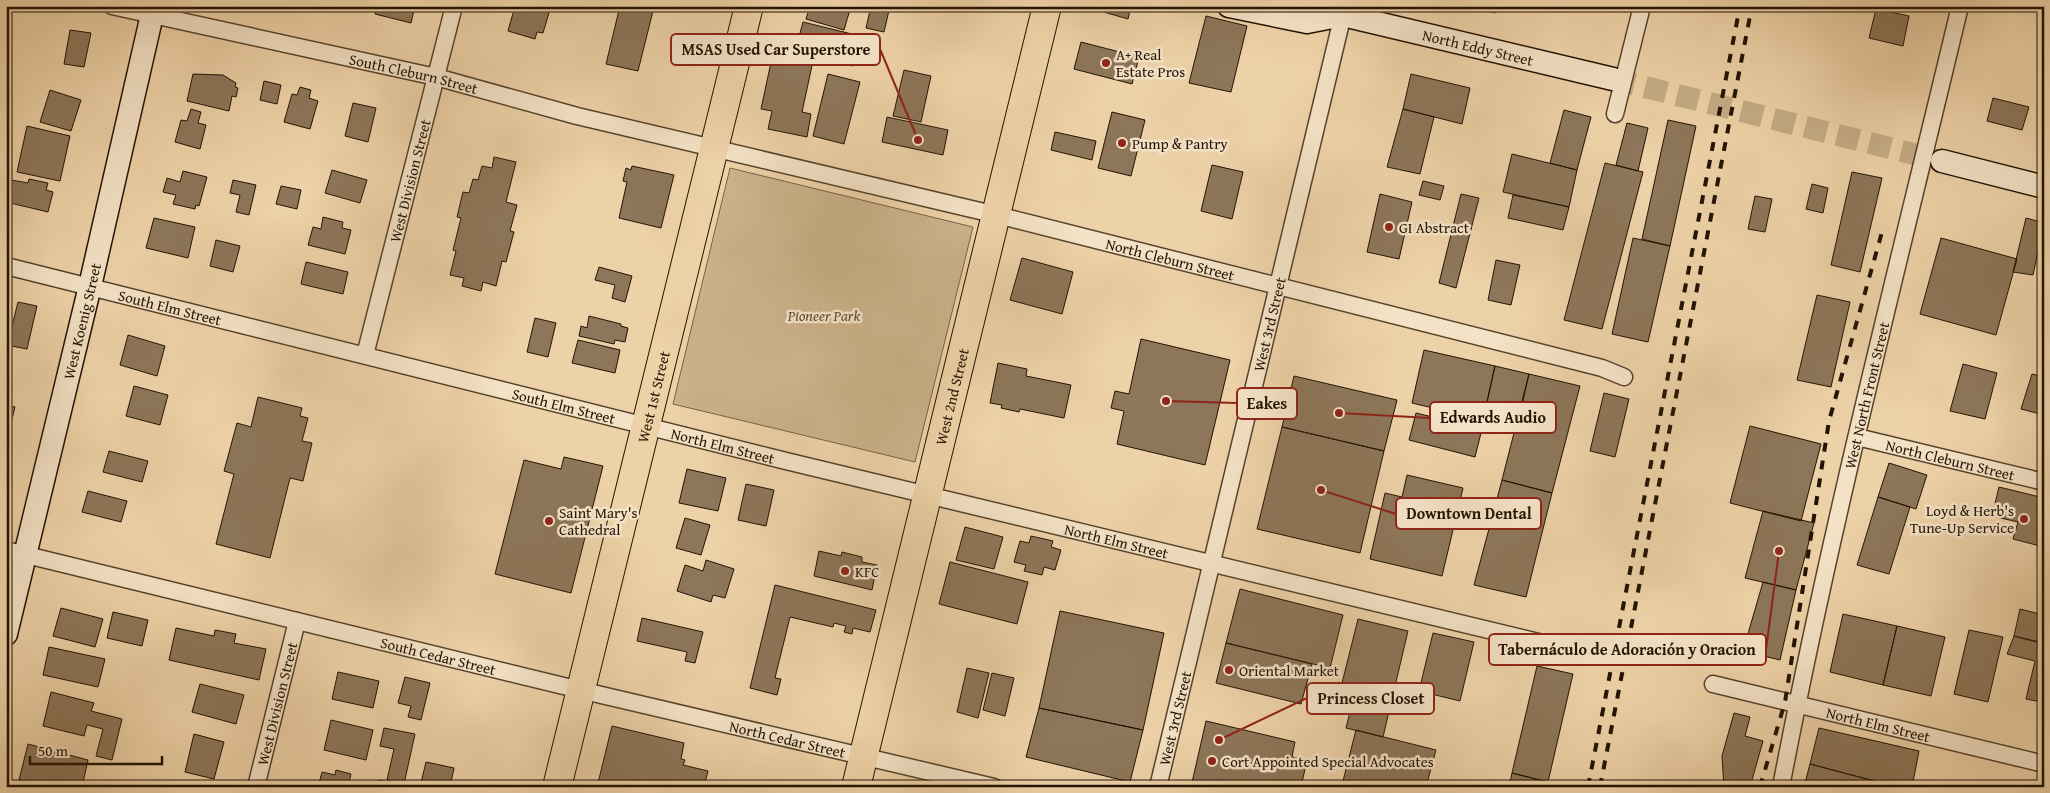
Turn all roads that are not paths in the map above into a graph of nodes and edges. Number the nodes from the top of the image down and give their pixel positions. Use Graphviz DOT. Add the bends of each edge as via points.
graph roads {
  1 [pos="112,6"];
  2 [pos="454,6"];
  3 [pos="749,6"];
  4 [pos="1047,6"];
  5 [pos="1229,6"];
  6 [pos="1642,6"];
  7 [pos="1960,6"];
  8 [pos="1340,9"];
  9 [pos="153,11"];
  10 [pos="436,77"];
  11 [pos="1613,79"];
  12 [pos="1615,114"];
  13 [pos="714,147"];
  14 [pos="1942,162"];
  15 [pos="2044,187"];
  16 [pos="997,215"];
  17 [pos="6,266"];
  18 [pos="90,286"];
  19 [pos="1277,286"];
  20 [pos="365,355"];
  21 [pos="1624,377"];
  22 [pos="646,426"];
  23 [pos="1857,437"];
  24 [pos="2044,482"];
  25 [pos="926,495"];
  26 [pos="16,552"];
  27 [pos="1210,564"];
  28 [pos="297,621"];
  29 [pos="6,634"];
  30 [pos="1588,654"];
  31 [pos="1713,684"];
  32 [pos="580,690"];
  33 [pos="1797,704"];
  34 [pos="864,755"];
  35 [pos="2044,764"];
  36 [pos="256,787"];
  37 [pos="557,787"];
  38 [pos="856,787"];
  39 [pos="994,787"];
  40 [pos="1158,787"];
  41 [pos="1781,787"];
  1 -- 9 [label="street, South Cleburn Street"];
  2 -- 10 [label="street, West Division Street"];
  3 -- 13 [label="highway, West 1st Street"];
  4 -- 16 [label="highway, West 2nd Street"];
  5 -- 8 [label="street, North Eddy Street" via="1307,22"];
  6 -- 12 [label="street"];
  7 -- 23 [label="street, West North Front Street"];
  8 -- 11 [label="street, North Eddy Street"];
  8 -- 19 [label="street, West 3rd Street"];
  9 -- 10 [label="street, South Cleburn Street"];
  9 -- 18 [label="street, West Koenig Street"];
  10 -- 13 [label="street, South Cleburn Street" via="577,116"];
  10 -- 20 [label="street, West Division Street"];
  13 -- 16 [label="street, North Cleburn Street"];
  13 -- 22 [label="highway, West 1st Street"];
  14 -- 15 [label="street"];
  16 -- 19 [label="street, North Cleburn Street"];
  16 -- 25 [label="highway, West 2nd Street"];
  17 -- 18 [label="street, South Elm Street"];
  18 -- 20 [label="street, South Elm Street"];
  18 -- 26 [label="street, West Koenig Street"];
  19 -- 21 [label="street, North Cleburn Street" via="1592,366"];
  19 -- 27 [label="street, West 3rd Street"];
  20 -- 22 [label="street, South Elm Street"];
  22 -- 25 [label="street, North Elm Street"];
  22 -- 32 [label="highway, West 1st Street"];
  23 -- 24 [label="street, North Cleburn Street"];
  23 -- 33 [label="street, West North Front Street"];
  25 -- 27 [label="street, North Elm Street"];
  25 -- 34 [label="highway, West 2nd Street"];
  26 -- 28 [label="street, South Cedar Street"];
  26 -- 29 [label="street, West Koenig Street"];
  27 -- 30 [label="street, North Elm Street"];
  27 -- 40 [label="street, West 3rd Street"];
  28 -- 32 [label="street, South Cedar Street"];
  28 -- 36 [label="street, West Division Street"];
  31 -- 33 [label="street, North Elm Street"];
  32 -- 34 [label="street, North Cedar Street"];
  32 -- 37 [label="highway, West 1st Street"];
  33 -- 35 [label="street, North Elm Street"];
  33 -- 41 [label="street, West North Front Street"];
  34 -- 38 [label="highway, West 2nd Street"];
  34 -- 39 [label="street, North Cedar Street"];
}
